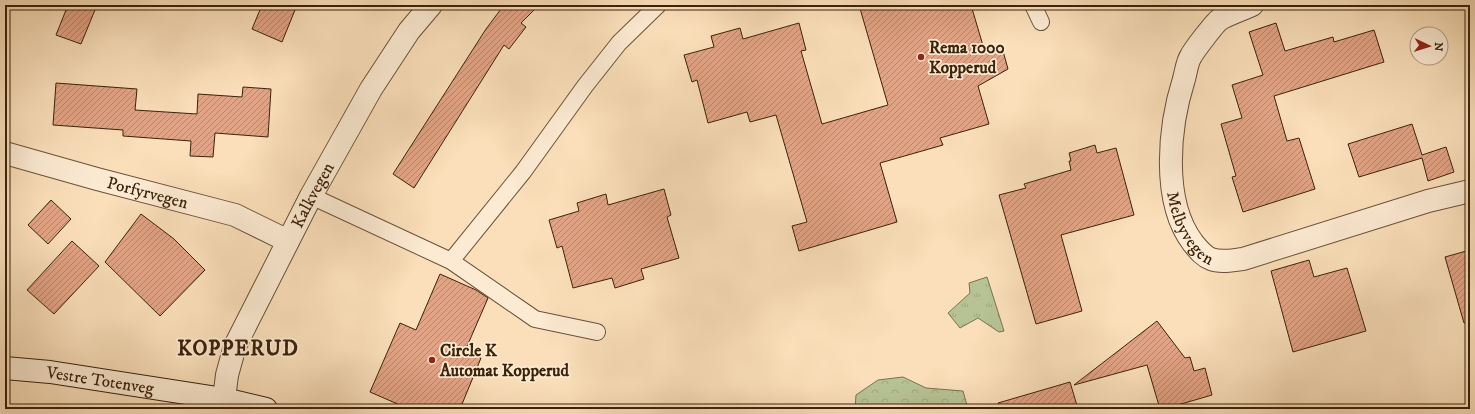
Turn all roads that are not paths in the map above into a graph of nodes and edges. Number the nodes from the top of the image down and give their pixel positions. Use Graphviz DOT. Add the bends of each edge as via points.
graph roads {
  1 [pos="431,5"];
  2 [pos="658,5"];
  3 [pos="1033,5"];
  4 [pos="1252,5"];
  5 [pos="1041,22"];
  6 [pos="5,153"];
  7 [pos="1470,191"];
  8 [pos="311,196"];
  9 [pos="288,241"];
  10 [pos="451,261"];
  11 [pos="597,332"];
  12 [pos="5,368"];
  13 [pos="224,399"];
  14 [pos="266,409"];
  1 -- 8 [label="street, Kalkvegen" via="409,31 371,88"];
  2 -- 10 [label="lane" via="619,43"];
  3 -- 5 [label="lane"];
  4 -- 7 [label="street, Melbyvegen" via="1219,20 1191,56 1178,96 1171,172 1175,201 1183,224 1201,253 1219,262 1244,258 1428,201"];
  6 -- 9 [label="street, Porfyrvegen" via="235,215"];
  8 -- 9 [label="street, Kalkvegen"];
  8 -- 10 [label="lane"];
  9 -- 13 [label="street, Kalkvegen" via="235,346"];
  10 -- 11 [label="lane" via="535,319"];
  12 -- 13 [label="street, Vestre Totenveg" via="50,372"];
  13 -- 14 [label="street, Vestre Totenveg"];
}
